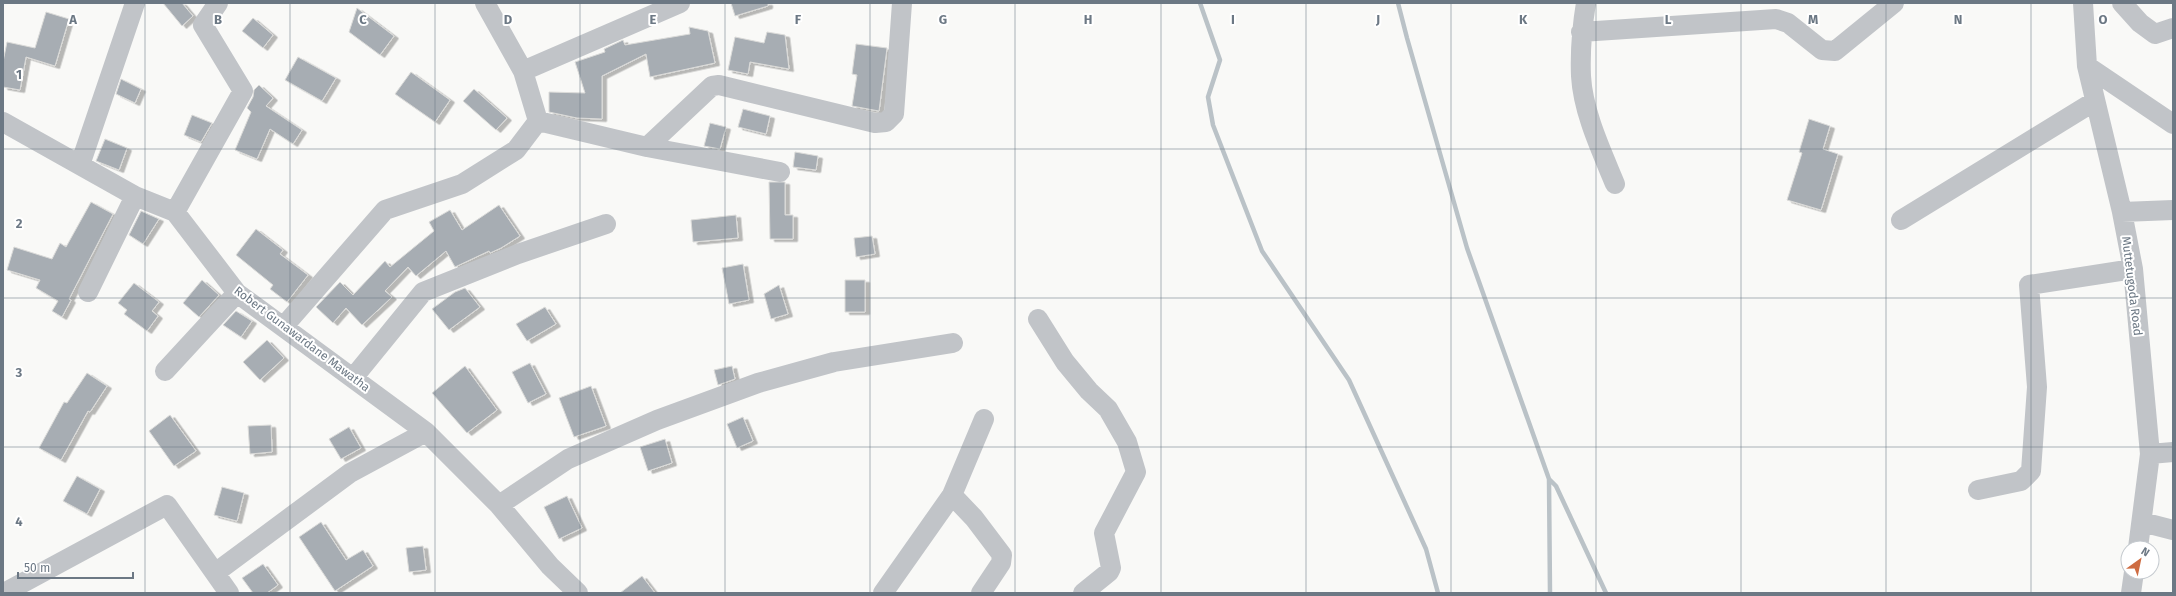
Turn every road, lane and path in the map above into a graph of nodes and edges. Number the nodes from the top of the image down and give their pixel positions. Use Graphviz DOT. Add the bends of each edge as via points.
graph roads {
  1 [pos="135,3"];
  2 [pos="218,3"];
  3 [pos="485,3"];
  4 [pos="680,3"];
  5 [pos="902,3"];
  6 [pos="1586,3"];
  7 [pos="1894,3"];
  8 [pos="2083,3"];
  9 [pos="2122,3"];
  10 [pos="2173,28"];
  11 [pos="1581,32"];
  12 [pos="2087,66"];
  13 [pos="524,71"];
  14 [pos="2095,101"];
  15 [pos="538,121"];
  16 [pos="3,123"];
  17 [pos="2173,124"];
  18 [pos="647,147"];
  19 [pos="80,165"];
  20 [pos="780,172"];
  21 [pos="1615,184"];
  22 [pos="135,196"];
  23 [pos="2173,210"];
  24 [pos="175,212"];
  25 [pos="2122,212"];
  26 [pos="1901,220"];
  27 [pos="606,224"];
  28 [pos="2133,269"];
  29 [pos="88,292"];
  30 [pos="237,293"];
  31 [pos="1038,319"];
  32 [pos="284,326"];
  33 [pos="953,343"];
  34 [pos="165,371"];
  35 [pos="353,378"];
  36 [pos="984,420"];
  37 [pos="426,432"];
  38 [pos="2173,452"];
  39 [pos="2150,454"];
  40 [pos="1978,490"];
  41 [pos="952,495"];
  42 [pos="499,505"];
  43 [pos="2142,522"];
  44 [pos="2173,530"];
  45 [pos="2139,540"];
  46 [pos="215,573"];
  47 [pos="2133,580"];
  48 [pos="35,586"];
  49 [pos="4,593"];
  50 [pos="229,593"];
  51 [pos="578,593"];
  52 [pos="883,593"];
  53 [pos="981,593"];
  54 [pos="1083,593"];
  55 [pos="2131,593"];
  1 -- 19 [label="street"];
  2 -- 24 [label="street" via="203,25 243,91"];
  3 -- 13 [label="street"];
  4 -- 13 [label="street"];
  5 -- 18 [label="street" via="894,114 886,122 875,123 719,85 712,86"];
  6 -- 11 [label="street"];
  7 -- 11 [label="street" via="1835,51 1822,50 1788,23 1776,19"];
  8 -- 12 [label="street, Muttetugoda Road"];
  9 -- 10 [label="street" via="2140,23 2155,34"];
  11 -- 21 [label="street" via="1581,77 1590,119"];
  12 -- 14 [label="street, Muttetugoda Road"];
  12 -- 17 [label="street"];
  13 -- 15 [label="street"];
  14 -- 25 [label="street, Muttetugoda Road"];
  14 -- 26 [label="street"];
  15 -- 18 [label="street"];
  15 -- 32 [label="street" via="516,150 462,184 385,210"];
  16 -- 19 [label="street"];
  18 -- 20 [label="street"];
  19 -- 22 [label="street"];
  22 -- 24 [label="street"];
  22 -- 29 [label="street"];
  23 -- 25 [label="street"];
  24 -- 30 [label="street, Robert Gunawardane Mawatha"];
  25 -- 28 [label="street, Muttetugoda Road"];
  27 -- 35 [label="street" via="518,254 423,292"];
  28 -- 39 [label="street, Muttetugoda Road"];
  28 -- 40 [label="street" via="2029,286 2037,387 2031,471 2021,481"];
  30 -- 32 [label="street, Robert Gunawardane Mawatha"];
  30 -- 34 [label="street"];
  31 -- 54 [label="street" via="1064,362 1108,409 1127,442 1136,472 1104,533 1111,568"];
  32 -- 35 [label="street, Robert Gunawardane Mawatha"];
  33 -- 42 [label="street" via="834,362 758,383 657,420 568,459"];
  35 -- 37 [label="street, Robert Gunawardane Mawatha"];
  36 -- 41 [label="street"];
  37 -- 42 [label="street, Robert Gunawardane Mawatha"];
  37 -- 46 [label="street" via="350,473"];
  38 -- 39 [label="street"];
  39 -- 43 [label="street, Muttetugoda Road"];
  41 -- 52 [label="street"];
  41 -- 53 [label="street" via="974,518 1002,555 1001,563"];
  42 -- 51 [label="street, Robert Gunawardane Mawatha" via="550,566"];
  43 -- 44 [label="street"];
  43 -- 45 [label="street, Muttetugoda Road"];
  46 -- 48 [label="street" via="167,505 132,523"];
  46 -- 50 [label="street"];
  47 -- 55 [label="street"];
  48 -- 49 [label="street"];
}
